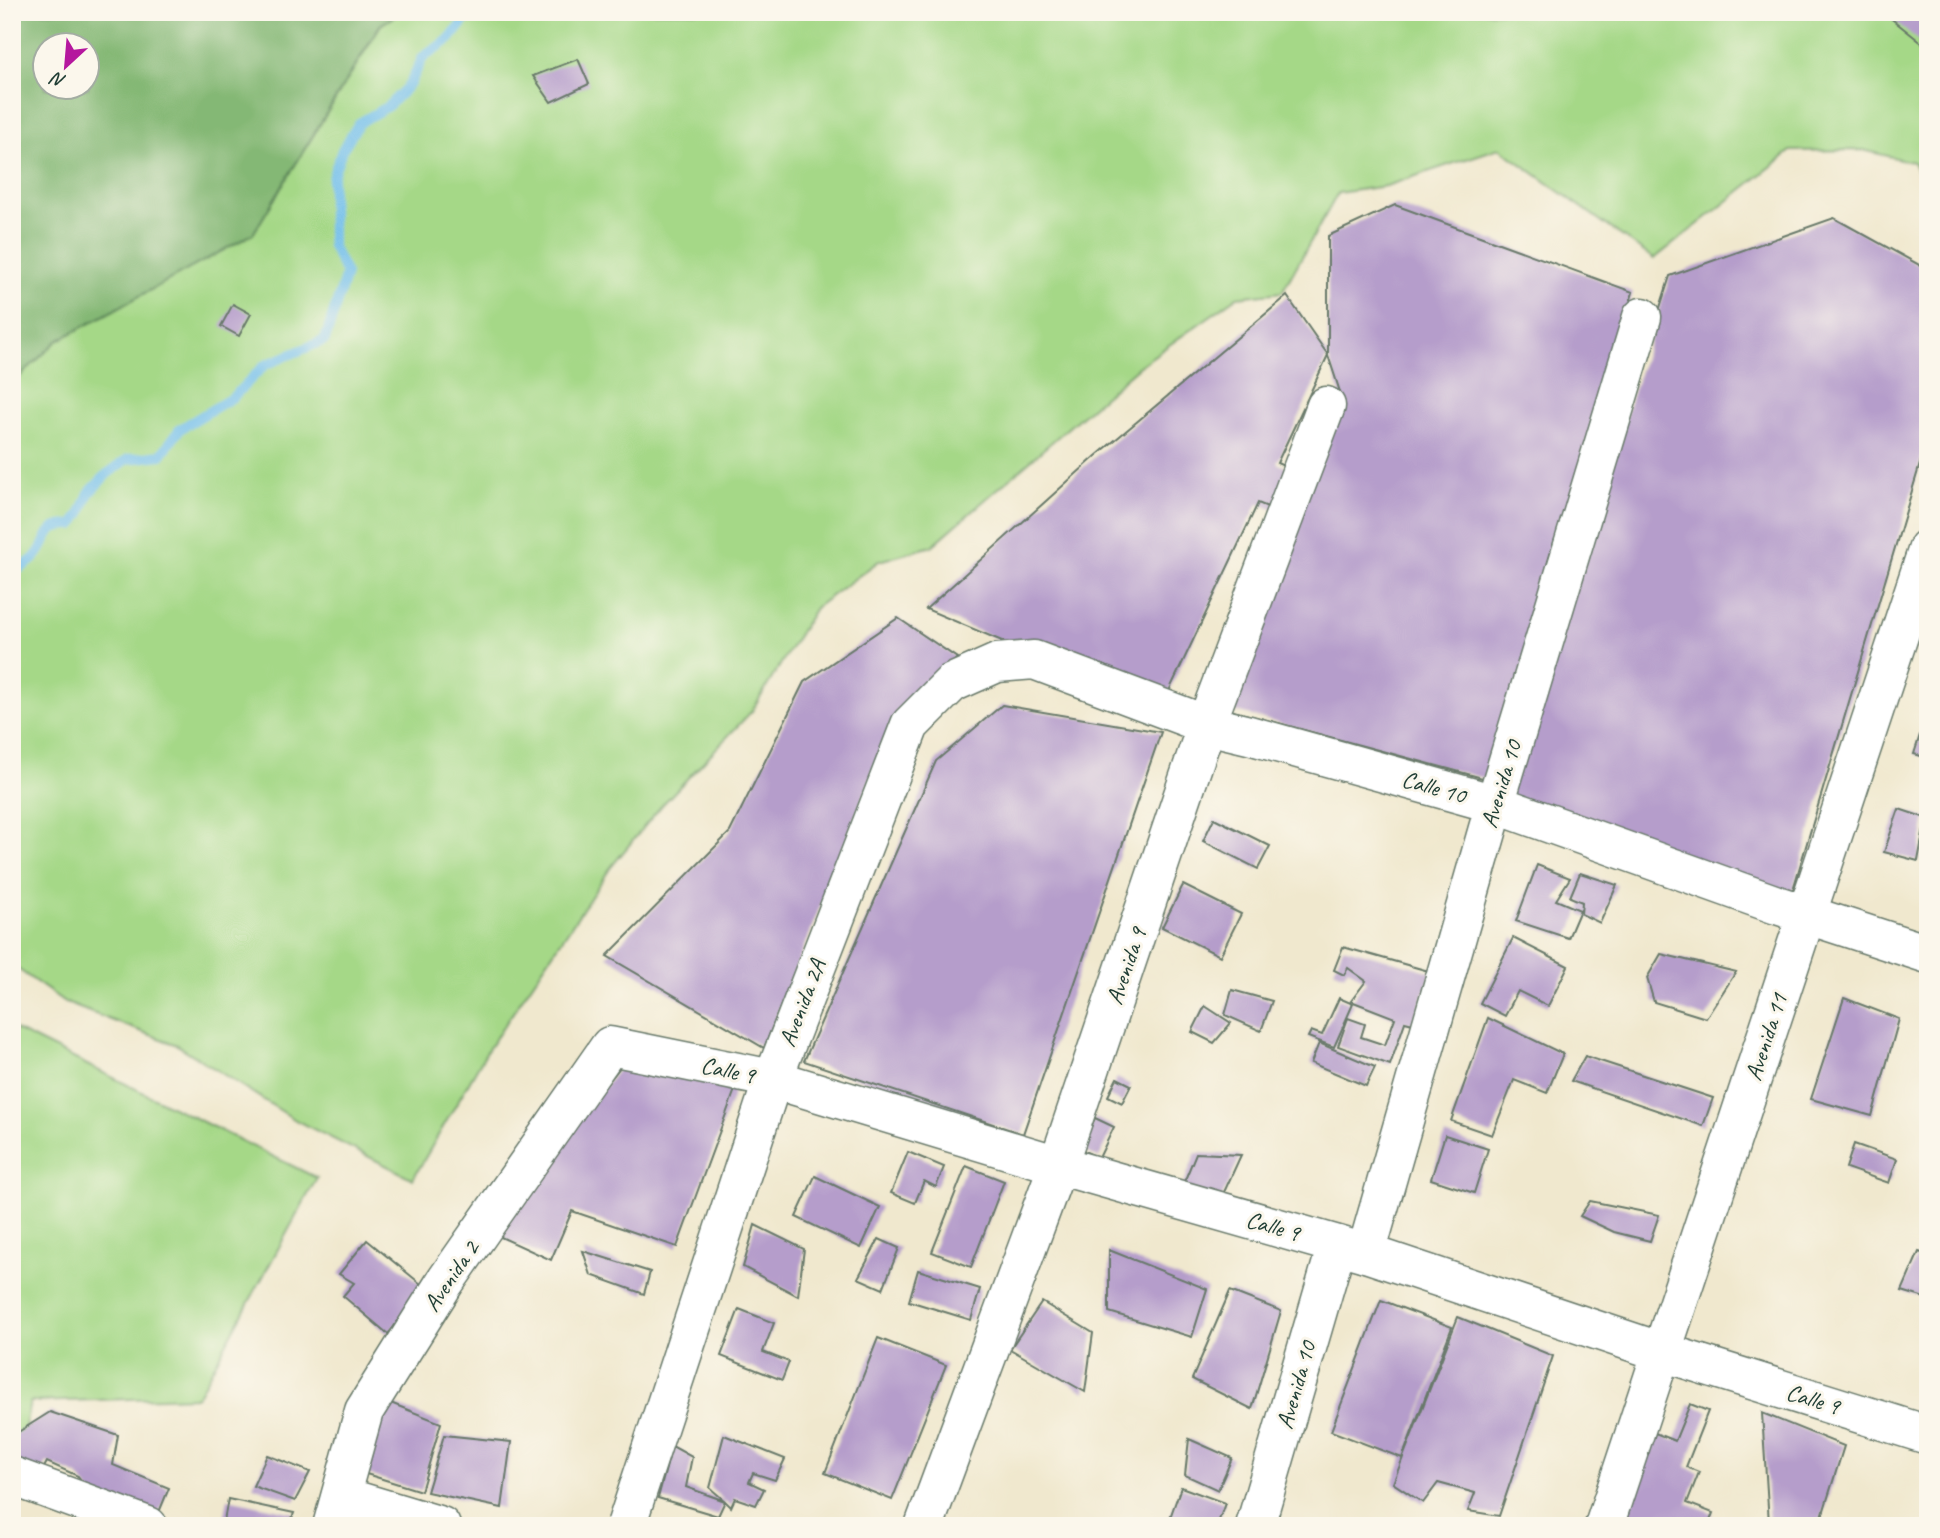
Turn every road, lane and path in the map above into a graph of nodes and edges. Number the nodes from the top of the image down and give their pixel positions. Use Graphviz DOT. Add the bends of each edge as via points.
graph roads {
  1 [pos="1642,317"];
  2 [pos="1326,406"];
  3 [pos="1928,548"];
  4 [pos="1058,668"];
  5 [pos="1207,725"];
  6 [pos="1495,804"];
  7 [pos="1806,915"];
  8 [pos="1928,954"];
  9 [pos="610,1046"];
  10 [pos="773,1079"];
  11 [pos="1058,1165"];
  12 [pos="1352,1249"];
  13 [pos="1662,1352"];
  14 [pos="1928,1435"];
  15 [pos="12,1476"];
  16 [pos="336,1511"];
  17 [pos="148,1526"];
  18 [pos="441,1526"];
  19 [pos="626,1526"];
  20 [pos="924,1526"];
  21 [pos="1255,1526"];
  22 [pos="1604,1526"];
  1 -- 6 [label="street, Avenida 10"];
  2 -- 5 [label="street, Avenida 9"];
  3 -- 7 [label="street, Avenida 11"];
  4 -- 5 [label="street, Calle 10"];
  4 -- 10 [label="street, Avenida 2A" via="1034,660 997,663 953,683 910,725"];
  5 -- 6 [label="street, Calle 10"];
  5 -- 11 [label="street, Avenida 9"];
  6 -- 7 [label="street, Calle 10"];
  6 -- 12 [label="street, Avenida 10"];
  7 -- 8 [label="street, Calle 10"];
  7 -- 13 [label="street, Avenida 11"];
  9 -- 10 [label="street, Calle 9"];
  9 -- 16 [label="street, Avenida 2" via="445,1282 364,1411"];
  10 -- 11 [label="street, Calle 9"];
  10 -- 19 [label="street, Avenida 2A"];
  11 -- 12 [label="street, Calle 9"];
  11 -- 20 [label="street, Avenida 9"];
  12 -- 13 [label="street, Calle 9"];
  12 -- 21 [label="street, Avenida 10"];
  13 -- 14 [label="street, Calle 9"];
  13 -- 22 [label="street, Avenida 11"];
  15 -- 17 [label="street"];
  16 -- 18 [label="street"];
}
